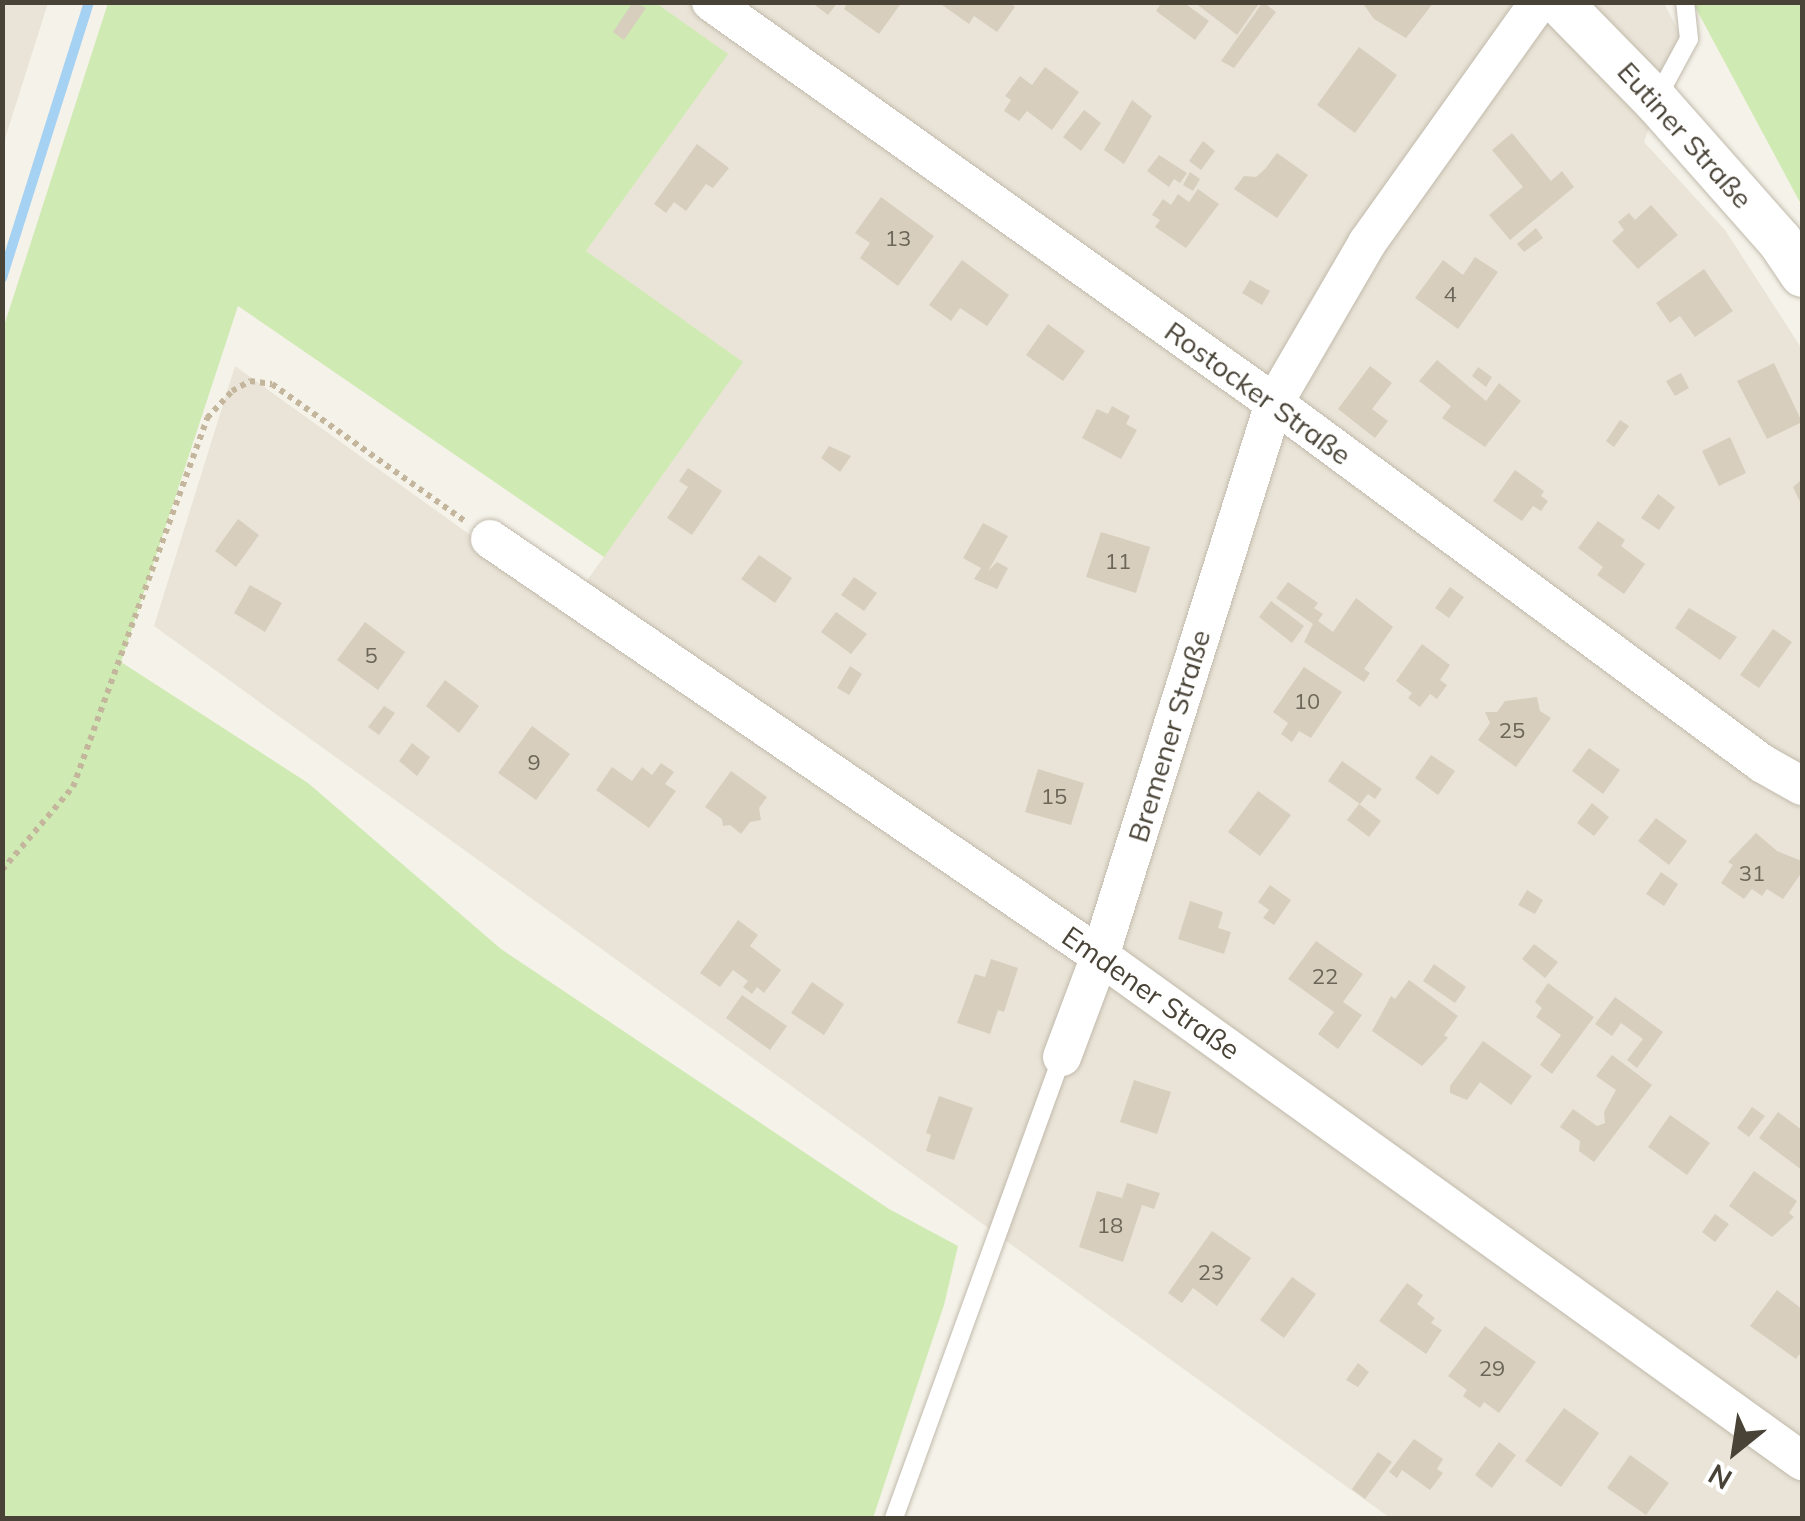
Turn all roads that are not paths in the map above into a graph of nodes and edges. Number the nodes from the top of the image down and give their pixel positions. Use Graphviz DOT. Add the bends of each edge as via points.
graph roads {
  1 [pos="711,2"];
  2 [pos="1538,2"];
  3 [pos="1559,2"];
  4 [pos="1685,2"];
  5 [pos="1656,101"];
  6 [pos="1802,274"];
  7 [pos="1274,402"];
  8 [pos="490,538"];
  9 [pos="1802,786"];
  10 [pos="1100,956"];
  11 [pos="1062,1057"];
  12 [pos="1802,1462"];
  13 [pos="894,1518"];
  1 -- 7 [label="street, Rostocker Straße"];
  2 -- 7 [label="street, Bremener Straße" via="1367,243"];
  3 -- 5 [label="street, Eutiner Straße"];
  4 -- 5 [label="lane" via="1689,39"];
  5 -- 6 [label="street, Eutiner Straße" via="1780,240"];
  7 -- 9 [label="street, Rostocker Straße"];
  7 -- 10 [label="street, Bremener Straße"];
  8 -- 10 [label="street, Emdener Straße"];
  10 -- 11 [label="street, Bremener Straße"];
  10 -- 12 [label="street, Emdener Straße"];
  11 -- 13 [label="lane, Bremener Straße"];
}
